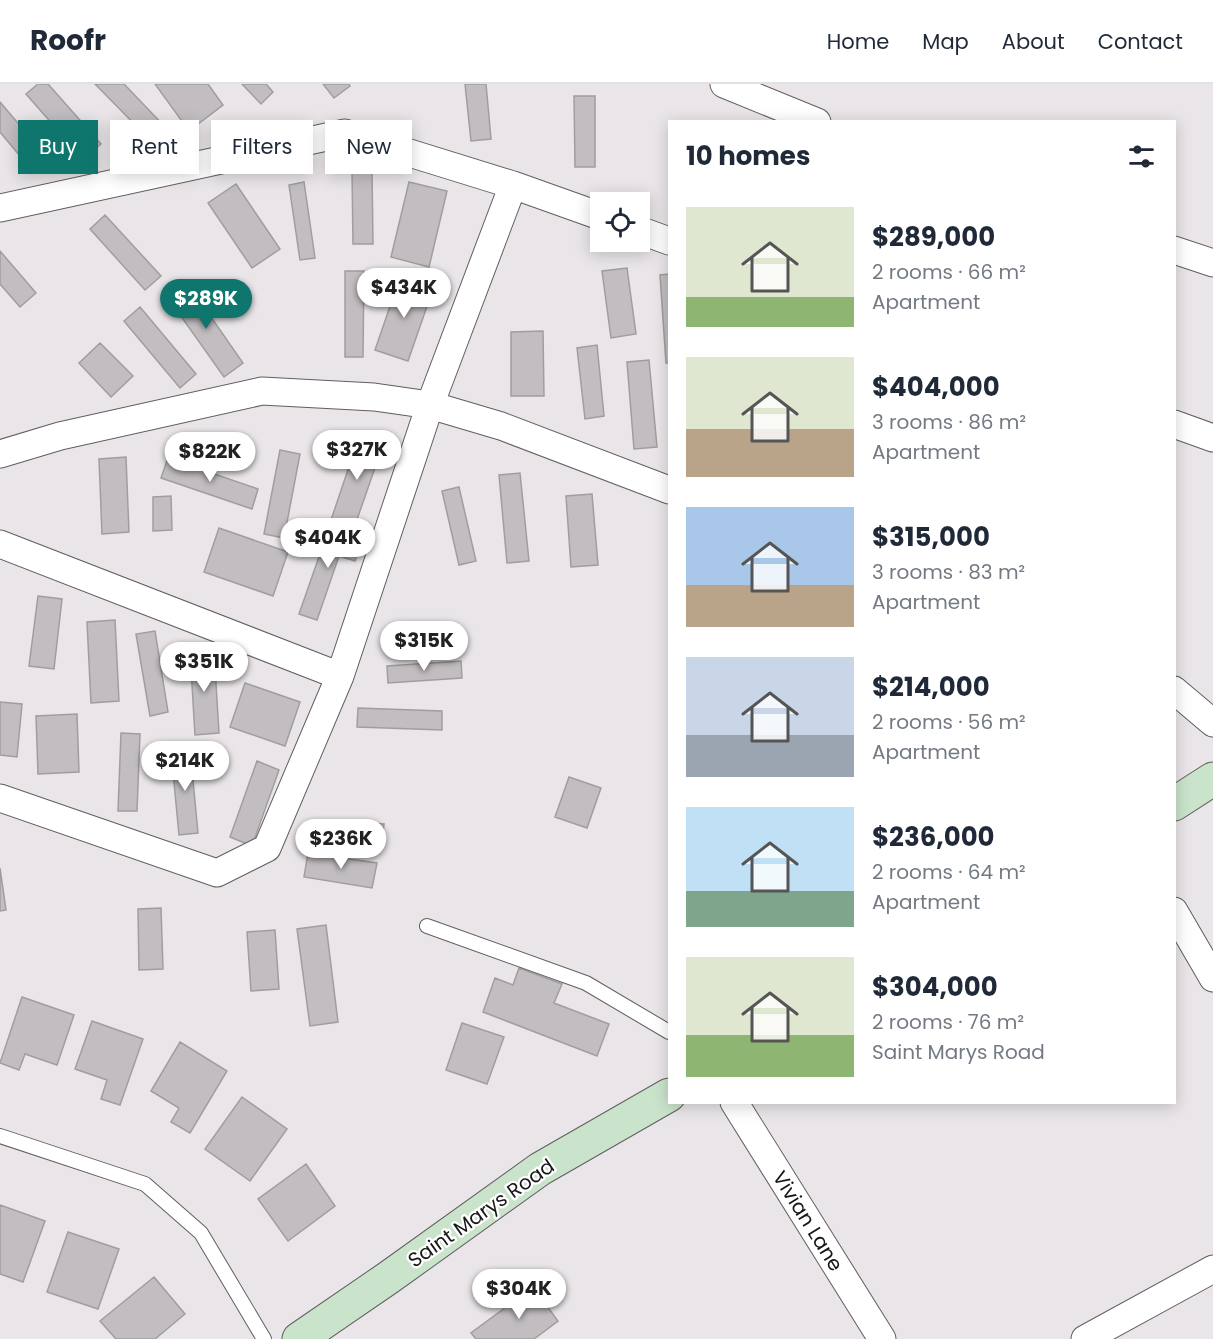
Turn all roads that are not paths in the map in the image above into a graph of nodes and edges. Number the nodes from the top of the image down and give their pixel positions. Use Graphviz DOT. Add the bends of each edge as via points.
graph roads {
  1 [pos="724,84"];
  2 [pos="812,120"];
  3 [pos="513,185"];
  4 [pos="0,208"];
  5 [pos="590,212"];
  6 [pos="650,234"];
  7 [pos="668,241"];
  8 [pos="1176,251"];
  9 [pos="1213,263"];
  10 [pos="430,405"];
  11 [pos="1176,425"];
  12 [pos="1213,438"];
  13 [pos="0,454"];
  14 [pos="668,490"];
  15 [pos="0,544"];
  16 [pos="340,676"];
  17 [pos="1176,692"];
  18 [pos="1213,723"];
  19 [pos="1213,779"];
  20 [pos="0,798"];
  21 [pos="1176,803"];
  22 [pos="1176,915"];
  23 [pos="427,926"];
  24 [pos="1213,978"];
  25 [pos="668,1031"];
  26 [pos="668,1096"];
  27 [pos="735,1104"];
  28 [pos="0,1136"];
  29 [pos="1213,1269"];
  30 [pos="264,1339"];
  31 [pos="299,1339"];
  32 [pos="882,1339"];
  33 [pos="1085,1339"];
  1 -- 2 [label="street"];
  3 -- 4 [label="street" via="345,133"];
  3 -- 5 [label="street"];
  3 -- 10 [label="street"];
  6 -- 7 [label="street"];
  8 -- 9 [label="street"];
  10 -- 13 [label="street" via="374,397 262,392 60,436"];
  10 -- 14 [label="street" via="501,426"];
  10 -- 16 [label="street"];
  11 -- 12 [label="street"];
  15 -- 16 [label="street"];
  16 -- 20 [label="street" via="267,848 217,873"];
  17 -- 18 [label="street"];
  19 -- 21 [label="main road"];
  22 -- 24 [label="street"];
  23 -- 25 [label="lane" via="586,982"];
  26 -- 31 [label="main road, Saint Marys Road" via="540,1169"];
  27 -- 32 [label="street, Vivian Lane"];
  28 -- 30 [label="lane" via="145,1184 201,1233"];
  29 -- 33 [label="street"];
}
